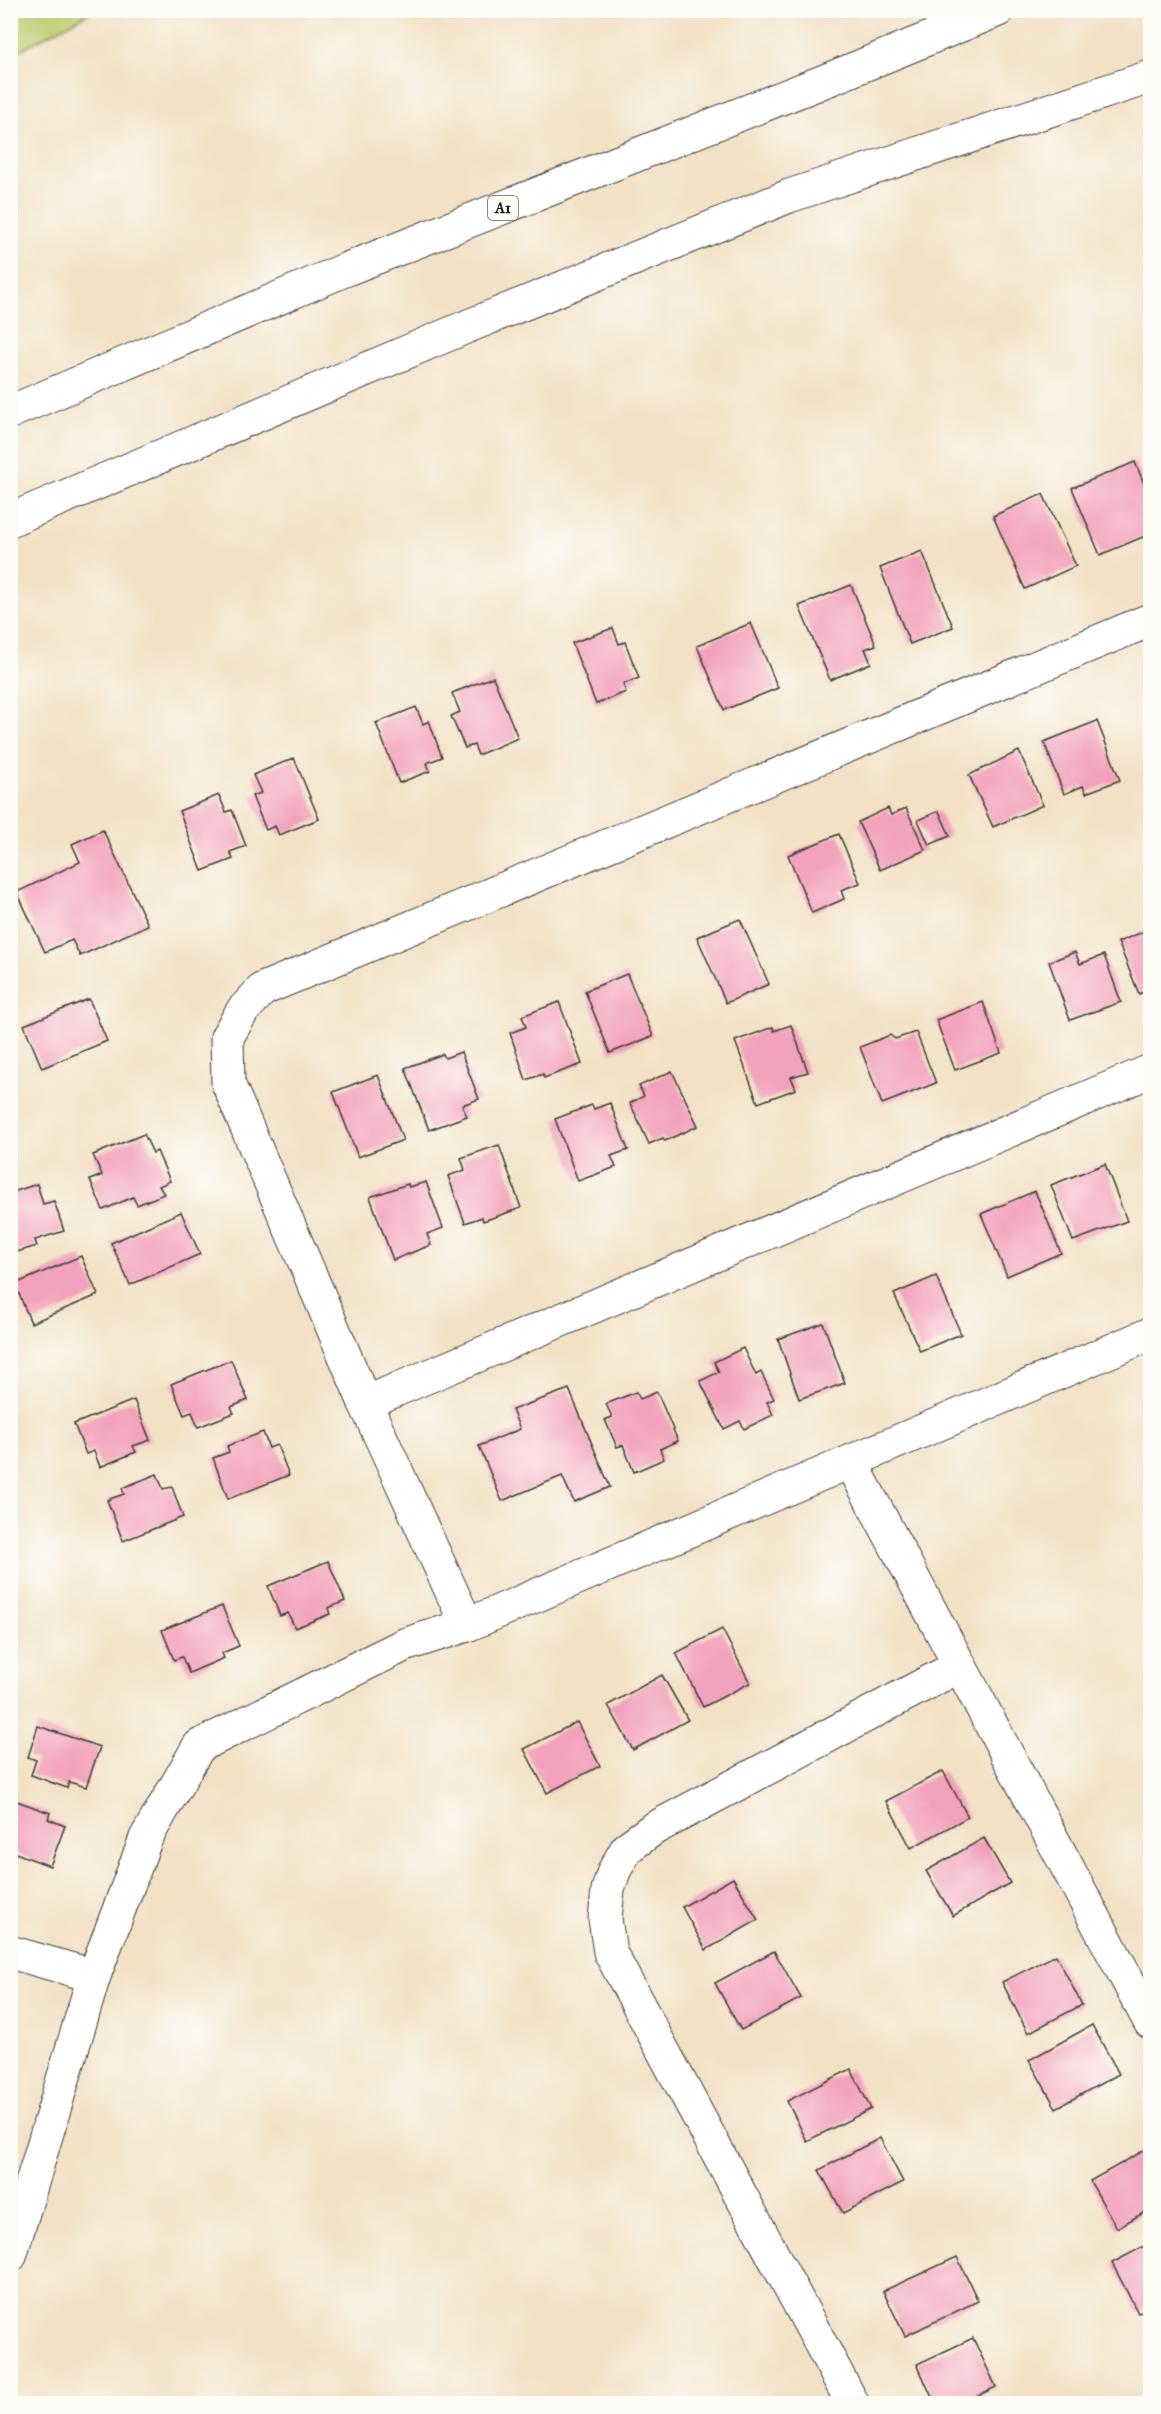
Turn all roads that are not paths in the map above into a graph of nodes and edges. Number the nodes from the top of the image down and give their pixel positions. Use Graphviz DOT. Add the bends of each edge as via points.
graph roads {
  1 [pos="998,10"];
  2 [pos="1150,77"];
  3 [pos="10,412"];
  4 [pos="10,520"];
  5 [pos="1150,620"];
  6 [pos="1150,1071"];
  7 [pos="1150,1334"];
  8 [pos="365,1404"];
  9 [pos="851,1462"];
  10 [pos="467,1624"];
  11 [pos="959,1666"];
  12 [pos="10,1952"];
  13 [pos="94,1976"];
  14 [pos="1150,2022"];
  15 [pos="10,2256"];
  16 [pos="853,2403"];
  1 -- 3 [label="main road, A1" via="347,268"];
  2 -- 4 [label="main road" via="789,196 466,327"];
  5 -- 8 [label="main road" via="263,989 243,1010 227,1037 228,1083"];
  6 -- 8 [label="main road"];
  7 -- 9 [label="main road"];
  8 -- 10 [label="main road"];
  9 -- 10 [label="main road"];
  9 -- 11 [label="main road"];
  10 -- 13 [label="main road" via="404,1645 199,1746 146,1838"];
  11 -- 14 [label="main road"];
  11 -- 16 [label="main road" via="653,1830 627,1848 608,1890 605,1919 610,1952"];
  12 -- 13 [label="main road"];
  13 -- 15 [label="main road"];
}
